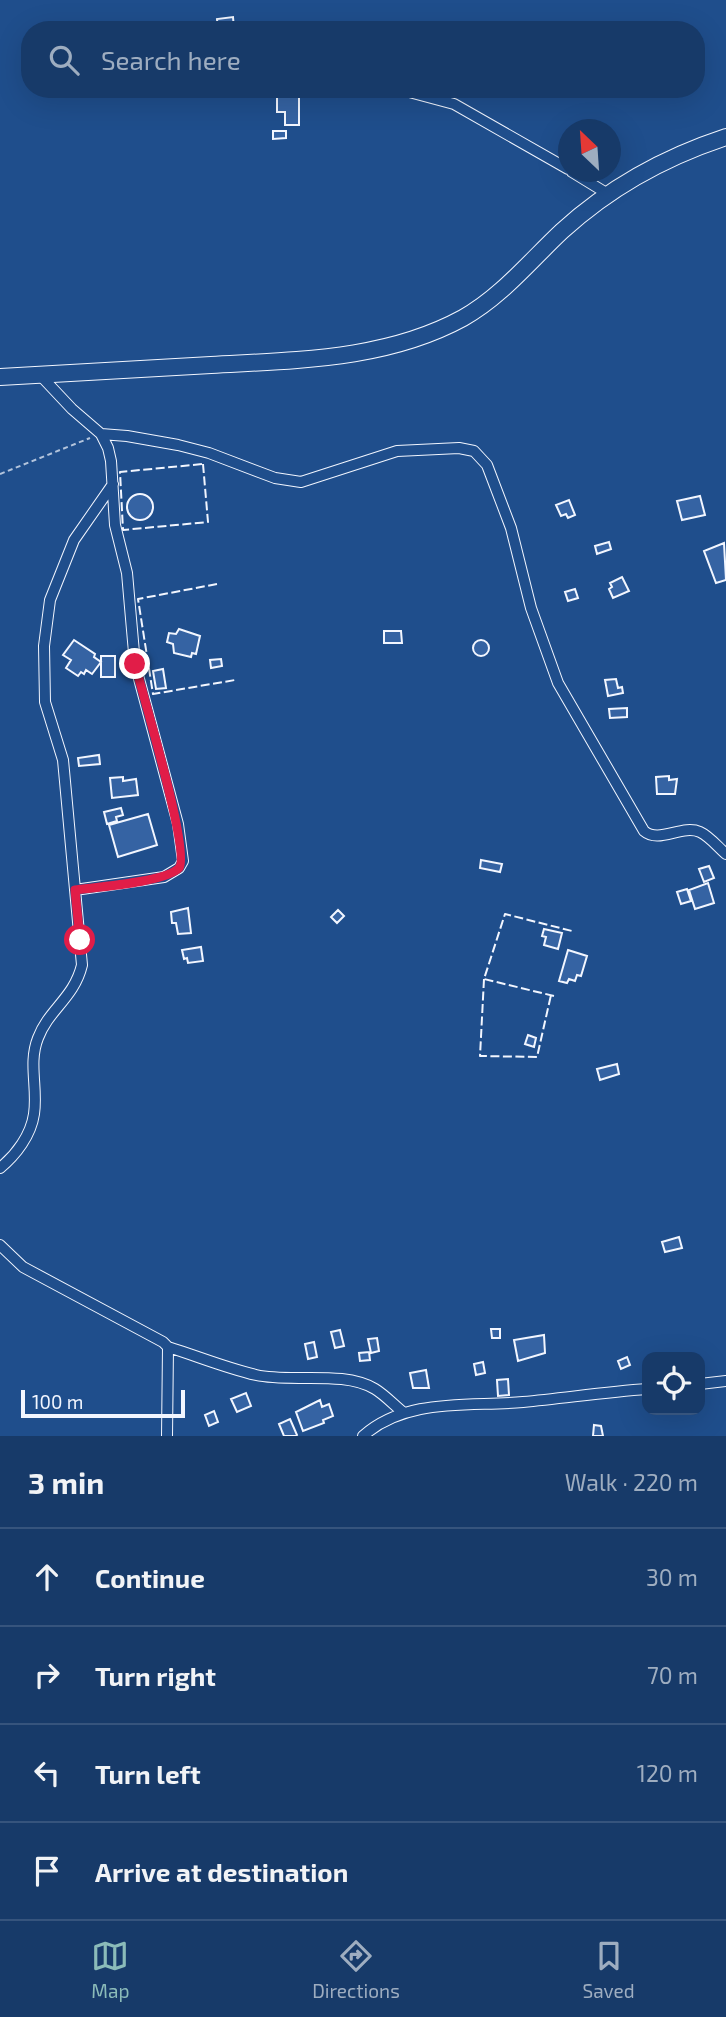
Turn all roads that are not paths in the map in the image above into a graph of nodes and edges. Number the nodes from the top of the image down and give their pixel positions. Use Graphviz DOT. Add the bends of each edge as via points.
graph roads {
  1 [pos="432,98"];
  2 [pos="726,137"];
  3 [pos="558,163"];
  4 [pos="589,182"];
  5 [pos="608,194"];
  6 [pos="40,375"];
  7 [pos="0,377"];
  8 [pos="101,434"];
  9 [pos="113,484"];
  10 [pos="726,855"];
  11 [pos="75,890"];
  12 [pos="0,1168"];
  13 [pos="0,1245"];
  14 [pos="167,1347"];
  15 [pos="726,1381"];
  16 [pos="705,1383"];
  17 [pos="642,1390"];
  18 [pos="404,1413"];
  19 [pos="167,1436"];
  20 [pos="363,1436"];
  1 -- 3 [label="street" via="454,104"];
  2 -- 5 [label="main road" via="662,161"];
  4 -- 5 [label="street"];
  5 -- 6 [label="main road" via="467,316 397,346 286,361"];
  6 -- 7 [label="main road"];
  6 -- 8 [label="street"];
  8 -- 9 [label="street"];
  8 -- 10 [label="street" via="178,445 300,482 397,451 474,451 487,465 511,528 531,608 558,683 644,831 652,836 697,831"];
  9 -- 11 [label="street" via="74,540 50,600 44,646 46,702 63,760"];
  9 -- 11 [label="street" via="135,664 178,824 183,860 164,877"];
  11 -- 12 [label="street" via="82,965 79,978 38,1036 33,1053 35,1113 14,1156"];
  13 -- 14 [label="street" via="23,1267 115,1314"];
  14 -- 18 [label="street" via="257,1375 358,1383 374,1389"];
  14 -- 19 [label="street"];
  15 -- 16 [label="street"];
  17 -- 18 [label="street" via="526,1402 441,1405"];
  18 -- 20 [label="street"];
}
